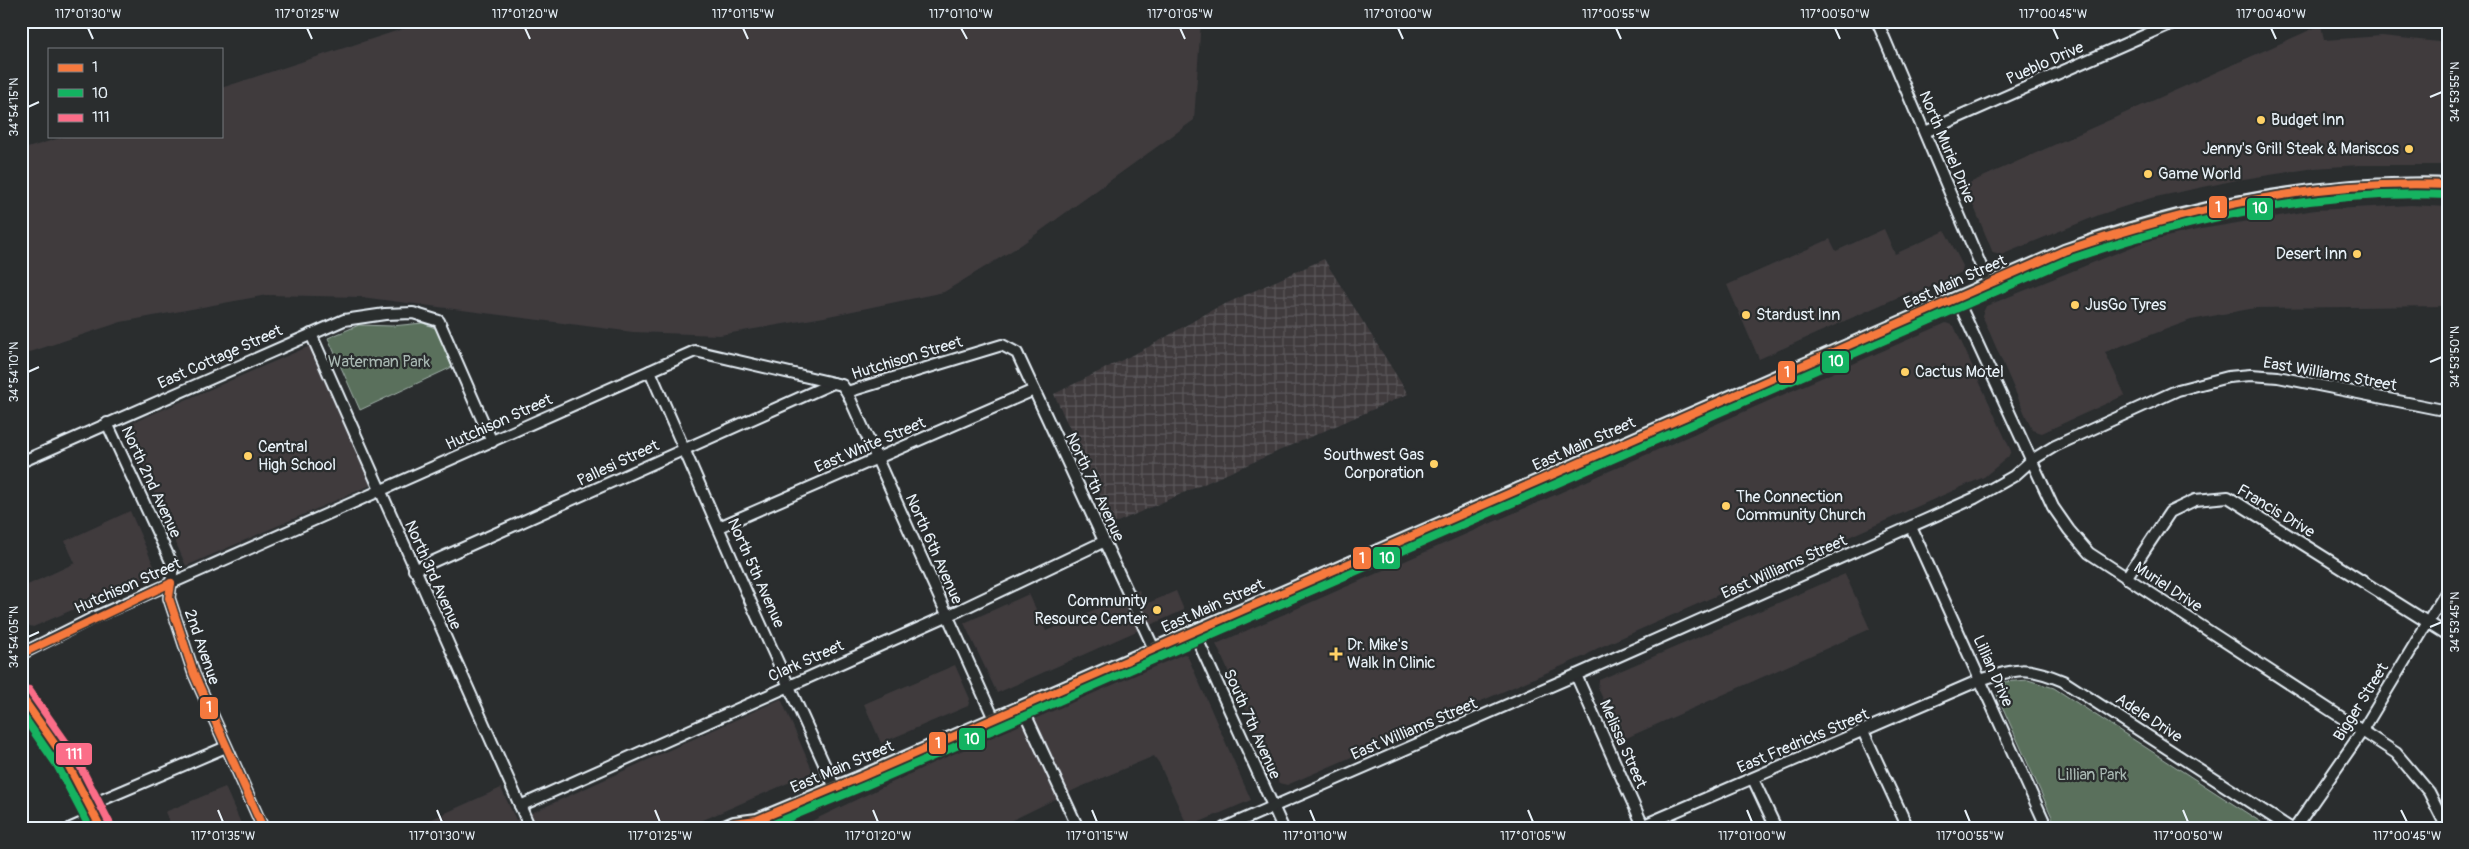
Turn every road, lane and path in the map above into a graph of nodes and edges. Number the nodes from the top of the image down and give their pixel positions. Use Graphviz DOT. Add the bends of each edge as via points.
graph roads {
  1 [pos="1877,21"];
  2 [pos="2177,21"];
  3 [pos="1926,132"];
  4 [pos="2448,185"];
  5 [pos="1989,284"];
  6 [pos="1957,299"];
  7 [pos="311,334"];
  8 [pos="1002,345"];
  9 [pos="650,371"];
  10 [pos="833,383"];
  11 [pos="1034,390"];
  12 [pos="847,392"];
  13 [pos="2448,411"];
  14 [pos="107,423"];
  15 [pos="492,442"];
  16 [pos="684,449"];
  17 [pos="877,458"];
  18 [pos="2032,460"];
  19 [pos="21,462"];
  20 [pos="379,490"];
  21 [pos="719,527"];
  22 [pos="1911,527"];
  23 [pos="1103,542"];
  24 [pos="414,570"];
  25 [pos="2126,578"];
  26 [pos="171,583"];
  27 [pos="2448,589"];
  28 [pos="947,615"];
  29 [pos="2426,623"];
  30 [pos="1194,632"];
  31 [pos="2448,635"];
  32 [pos="1154,649"];
  33 [pos="21,654"];
  34 [pos="1576,675"];
  35 [pos="1980,680"];
  36 [pos="789,685"];
  37 [pos="21,696"];
  38 [pos="1022,706"];
  39 [pos="994,719"];
  40 [pos="2363,730"];
  41 [pos="1863,731"];
  42 [pos="226,747"];
  43 [pos="1752,779"];
  44 [pos="835,788"];
  45 [pos="90,804"];
  46 [pos="520,806"];
  47 [pos="1273,806"];
  48 [pos="99,822"];
  49 [pos="756,825"];
  50 [pos="1642,827"];
  51 [pos="71,828"];
  52 [pos="263,828"];
  53 [pos="530,828"];
  54 [pos="722,828"];
  55 [pos="1078,828"];
  56 [pos="1224,828"];
  57 [pos="1283,828"];
  58 [pos="1776,828"];
  59 [pos="1908,828"];
  60 [pos="2047,828"];
  61 [pos="2290,828"];
  62 [pos="2295,828"];
  63 [pos="2447,828"];
  1 -- 3 [label="street, North Muriel Drive"];
  2 -- 3 [label="street, Pueblo Drive"];
  3 -- 5 [label="street, North Muriel Drive"];
  4 -- 5 [label="main road, East Main Street" via="2380,185 2320,190 2198,210 2064,251"];
  5 -- 6 [label="main road, East Main Street"];
  6 -- 18 [label="street, Muriel Drive"];
  6 -- 30 [label="main road, East Main Street"];
  7 -- 14 [label="street, East Cottage Street"];
  7 -- 15 [label="street, East Cottage Street" via="344,320 385,314 413,313 439,321"];
  7 -- 20 [label="street, North 3rd Avenue"];
  8 -- 11 [label="street, North 7th Avenue" via="1017,353"];
  8 -- 12 [label="street, Hutchison Street"];
  9 -- 10 [label="street, Hutchison Street" via="695,350"];
  9 -- 15 [label="street, Hutchison Street"];
  9 -- 16 [label="street, North 5th Avenue"];
  10 -- 12 [label="street, Hutchison Street"];
  10 -- 16 [label="street, Pallesi Street"];
  11 -- 17 [label="street, East White Street"];
  11 -- 23 [label="street, North 7th Avenue"];
  12 -- 17 [label="street, North 6th Avenue"];
  13 -- 18 [label="street, East Williams Street" via="2278,377 2228,377 2178,390 2055,446"];
  14 -- 19 [label="street, East Cottage Street"];
  14 -- 26 [label="street, North 2nd Avenue" via="173,566"];
  15 -- 20 [label="street, Hutchison Street"];
  16 -- 21 [label="street, North 5th Avenue"];
  16 -- 24 [label="street, Pallesi Street"];
  17 -- 21 [label="street, East White Street"];
  17 -- 28 [label="street, North 6th Avenue"];
  18 -- 22 [label="street, East Williams Street" via="1996,486"];
  18 -- 25 [label="street, Muriel Drive" via="2053,507 2069,530 2089,553"];
  20 -- 24 [label="street, North 3rd Avenue"];
  20 -- 26 [label="street, Hutchison Street"];
  21 -- 36 [label="street, North 5th Avenue"];
  22 -- 34 [label="street, East Williams Street"];
  22 -- 35 [label="street, Lillian Drive"];
  23 -- 28 [label="street, Clark Street"];
  23 -- 32 [label="street, North 7th Avenue"];
  24 -- 46 [label="street, North 3rd Avenue"];
  25 -- 29 [label="street, Francis Drive" via="2170,512 2195,500 2228,497"];
  25 -- 40 [label="street, Muriel Drive"];
  26 -- 33 [label="street, Hutchison Street"];
  26 -- 42 [label="street, 2nd Avenue" via="169,598 191,666"];
  27 -- 29 [label="street, Bigger Street"];
  28 -- 36 [label="street, Clark Street"];
  28 -- 39 [label="street, North 6th Avenue"];
  29 -- 31 [label="street, Francis Drive"];
  29 -- 40 [label="street, Bigger Street"];
  30 -- 32 [label="main road, East Main Street"];
  30 -- 47 [label="street, South 7th Avenue"];
  32 -- 38 [label="main road, East Main Street"];
  34 -- 47 [label="street, East Williams Street"];
  34 -- 50 [label="street, Melissa Street"];
  35 -- 41 [label="street, East Fredricks Street"];
  35 -- 60 [label="street, Lillian Drive"];
  35 -- 61 [label="street, Adele Drive" via="2010,670 2034,670 2063,681"];
  36 -- 44 [label="street, North 5th Avenue"];
  36 -- 46 [label="street, Clark Street"];
  37 -- 45 [label="main road" via="45,727"];
  38 -- 39 [label="main road, East Main Street"];
  38 -- 55 [label="street"];
  39 -- 44 [label="main road, East Main Street"];
  40 -- 62 [label="street, Bigger Street"];
  40 -- 63 [label="street, Muriel Drive" via="2396,753 2414,772 2429,792"];
  41 -- 43 [label="street, East Fredricks Street"];
  41 -- 59 [label="street"];
  42 -- 45 [label="street"];
  42 -- 52 [label="street, 2nd Avenue"];
  43 -- 50 [label="street, East Fredricks Street"];
  43 -- 58 [label="street"];
  44 -- 49 [label="main road, East Main Street"];
  45 -- 48 [label="main road"];
  46 -- 53 [label="street, North 3rd Avenue"];
  47 -- 56 [label="street, East Williams Street"];
  47 -- 57 [label="street, South 7th Avenue"];
  48 -- 51 [label="street"];
  49 -- 54 [label="main road, East Main Street" via="734,823"];
}
